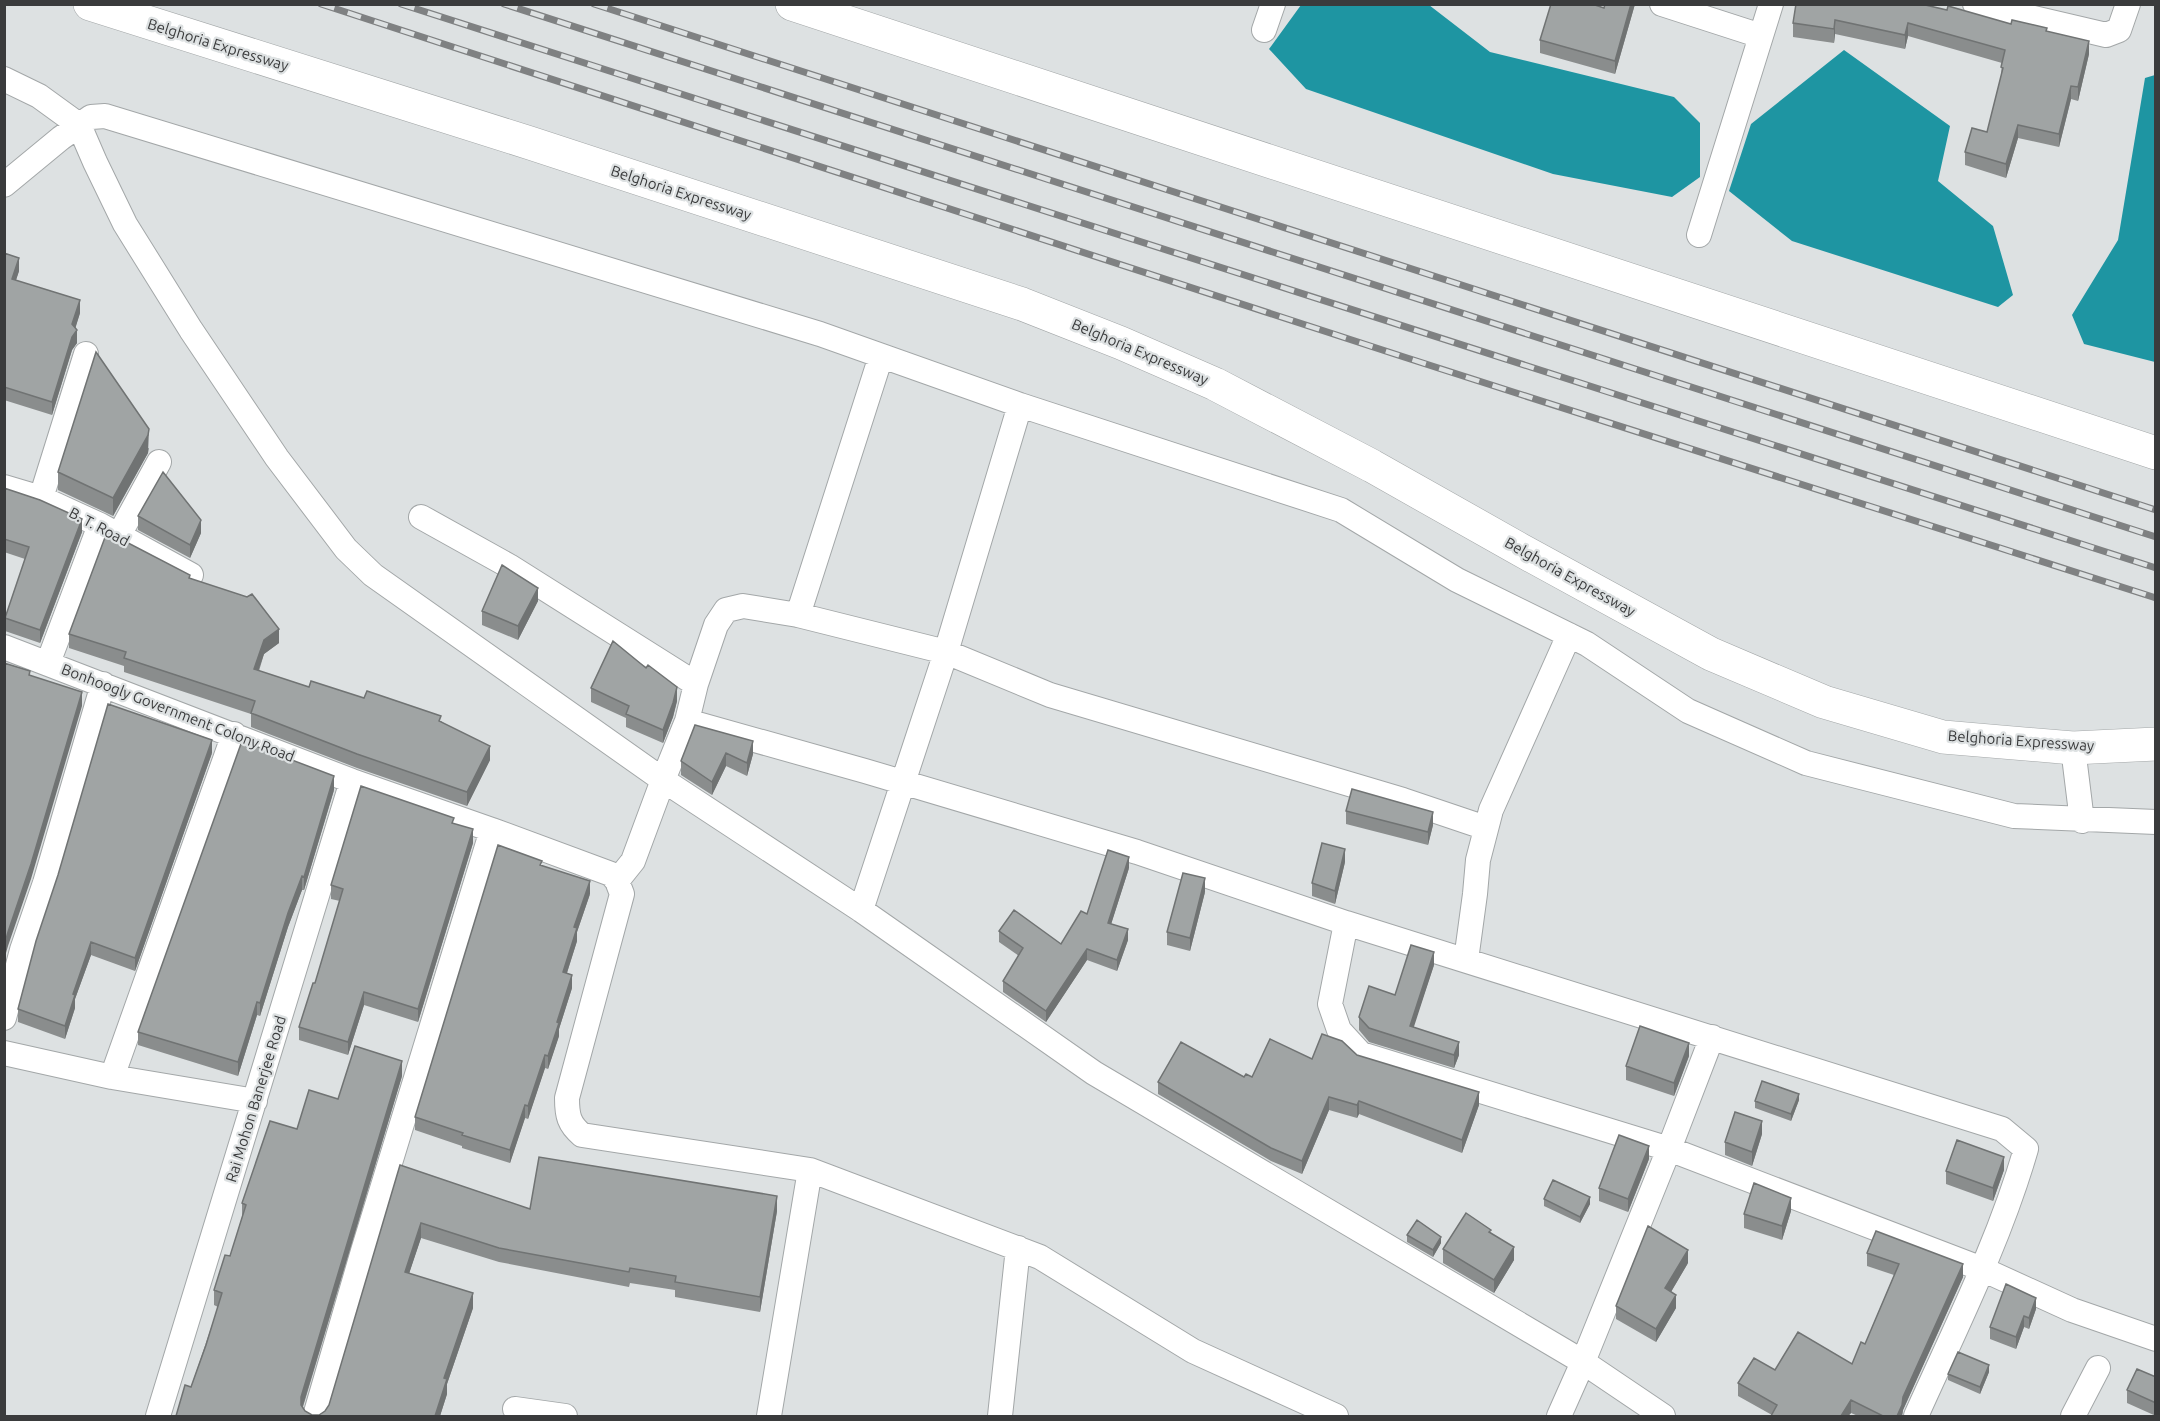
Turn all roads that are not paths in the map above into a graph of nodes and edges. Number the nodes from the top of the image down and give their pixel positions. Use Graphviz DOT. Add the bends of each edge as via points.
graph roads {
  1 [pos="90,4"];
  2 [pos="792,4"];
  3 [pos="1274,4"];
  4 [pos="1662,4"];
  5 [pos="1771,4"];
  6 [pos="1975,4"];
  7 [pos="2128,4"];
  8 [pos="1264,30"];
  9 [pos="1761,36"];
  10 [pos="4,79"];
  11 [pos="70,131"];
  12 [pos="4,185"];
  13 [pos="1699,235"];
  14 [pos="86,354"];
  15 [pos="881,356"];
  16 [pos="1020,405"];
  17 [pos="2156,453"];
  18 [pos="159,462"];
  19 [pos="4,487"];
  20 [pos="41,498"];
  21 [pos="421,517"];
  22 [pos="109,531"];
  23 [pos="191,574"];
  24 [pos="798,615"];
  25 [pos="1569,635"];
  26 [pos="4,647"];
  27 [pos="946,652"];
  28 [pos="48,663"];
  29 [pos="103,684"];
  30 [pos="696,684"];
  31 [pos="687,721"];
  32 [pos="234,734"];
  33 [pos="2156,744"];
  34 [pos="2073,748"];
  35 [pos="352,781"];
  36 [pos="903,782"];
  37 [pos="659,789"];
  38 [pos="2082,820"];
  39 [pos="2156,822"];
  40 [pos="1486,828"];
  41 [pos="492,830"];
  42 [pos="617,881"];
  43 [pos="861,910"];
  44 [pos="1346,922"];
  45 [pos="1466,960"];
  46 [pos="4,1018"];
  47 [pos="1712,1037"];
  48 [pos="4,1053"];
  49 [pos="111,1077"];
  50 [pos="255,1101"];
  51 [pos="1670,1149"];
  52 [pos="810,1170"];
  53 [pos="1018,1248"];
  54 [pos="1982,1269"];
  55 [pos="2156,1339"];
  56 [pos="1583,1362"];
  57 [pos="2098,1368"];
  58 [pos="515,1409"];
  59 [pos="158,1416"];
  60 [pos="315,1416"];
  61 [pos="565,1416"];
  62 [pos="769,1416"];
  63 [pos="1000,1416"];
  64 [pos="1336,1416"];
  65 [pos="1559,1416"];
  66 [pos="1663,1416"];
  67 [pos="1916,1416"];
  68 [pos="2073,1416"];
  1 -- 34 [label="highway, Belghoria Expressway" via="1022,304 1215,384 1372,466 1711,654 1824,702 1943,737"];
  2 -- 17 [label="highway"];
  3 -- 8 [label="street"];
  4 -- 9 [label="street"];
  5 -- 9 [label="street"];
  6 -- 7 [label="street" via="2106,35 2119,30"];
  9 -- 13 [label="street"];
  10 -- 11 [label="street" via="39,96"];
  11 -- 12 [label="street"];
  11 -- 15 [label="street" via="91,117 105,116"];
  11 -- 37 [label="street" via="94,162 125,224 276,459 346,549 373,574"];
  14 -- 20 [label="street"];
  15 -- 16 [label="street"];
  15 -- 24 [label="street"];
  16 -- 25 [label="street" via="1341,510 1457,580"];
  16 -- 27 [label="street"];
  18 -- 22 [label="street"];
  19 -- 20 [label="street, B. T. Road"];
  20 -- 22 [label="street, B. T. Road"];
  21 -- 30 [label="street" via="509,566"];
  22 -- 23 [label="street, B. T. Road"];
  22 -- 28 [label="street"];
  24 -- 27 [label="street"];
  24 -- 30 [label="street" via="743,606 726,610 716,625"];
  25 -- 38 [label="street" via="1688,711 1806,763 2014,816"];
  25 -- 40 [label="street"];
  26 -- 28 [label="street, Bonhoogly Government Colony Road"];
  27 -- 36 [label="street"];
  27 -- 40 [label="street" via="1050,695"];
  28 -- 29 [label="street, Bonhoogly Government Colony Road"];
  29 -- 32 [label="street, Bonhoogly Government Colony Road"];
  29 -- 46 [label="street"];
  30 -- 31 [label="street"];
  31 -- 36 [label="street"];
  31 -- 37 [label="street"];
  32 -- 35 [label="street, Bonhoogly Government Colony Road"];
  32 -- 49 [label="street"];
  33 -- 34 [label="highway, Belghoria Expressway"];
  34 -- 38 [label="street"];
  35 -- 41 [label="street, Bonhoogly Government Colony Road"];
  35 -- 50 [label="street, Rai Mohon Banerjee Road"];
  36 -- 43 [label="street"];
  36 -- 44 [label="street" via="1137,852"];
  37 -- 42 [label="street" via="633,861"];
  37 -- 43 [label="street"];
  38 -- 39 [label="street"];
  40 -- 45 [label="street" via="1478,860"];
  41 -- 42 [label="street, Bonhoogly Government Colony Road" via="611,874"];
  41 -- 60 [label="street"];
  42 -- 52 [label="street" via="622,894 567,1098 567,1118 573,1127 582,1135"];
  43 -- 56 [label="street" via="1094,1073"];
  44 -- 45 [label="street"];
  44 -- 51 [label="street" via="1330,1004 1339,1030 1361,1054"];
  45 -- 47 [label="street"];
  47 -- 51 [label="street"];
  47 -- 54 [label="street" via="2002,1129 2026,1149 2015,1188"];
  48 -- 49 [label="street"];
  49 -- 50 [label="street"];
  50 -- 59 [label="street, Rai Mohon Banerjee Road"];
  51 -- 54 [label="street"];
  51 -- 56 [label="street"];
  52 -- 53 [label="street"];
  52 -- 62 [label="street"];
  53 -- 63 [label="street"];
  53 -- 64 [label="street" via="1040,1257 1193,1351"];
  54 -- 55 [label="street" via="2072,1310"];
  54 -- 67 [label="street"];
  56 -- 65 [label="street"];
  56 -- 66 [label="street"];
  57 -- 68 [label="street"];
  58 -- 61 [label="street"];
}
